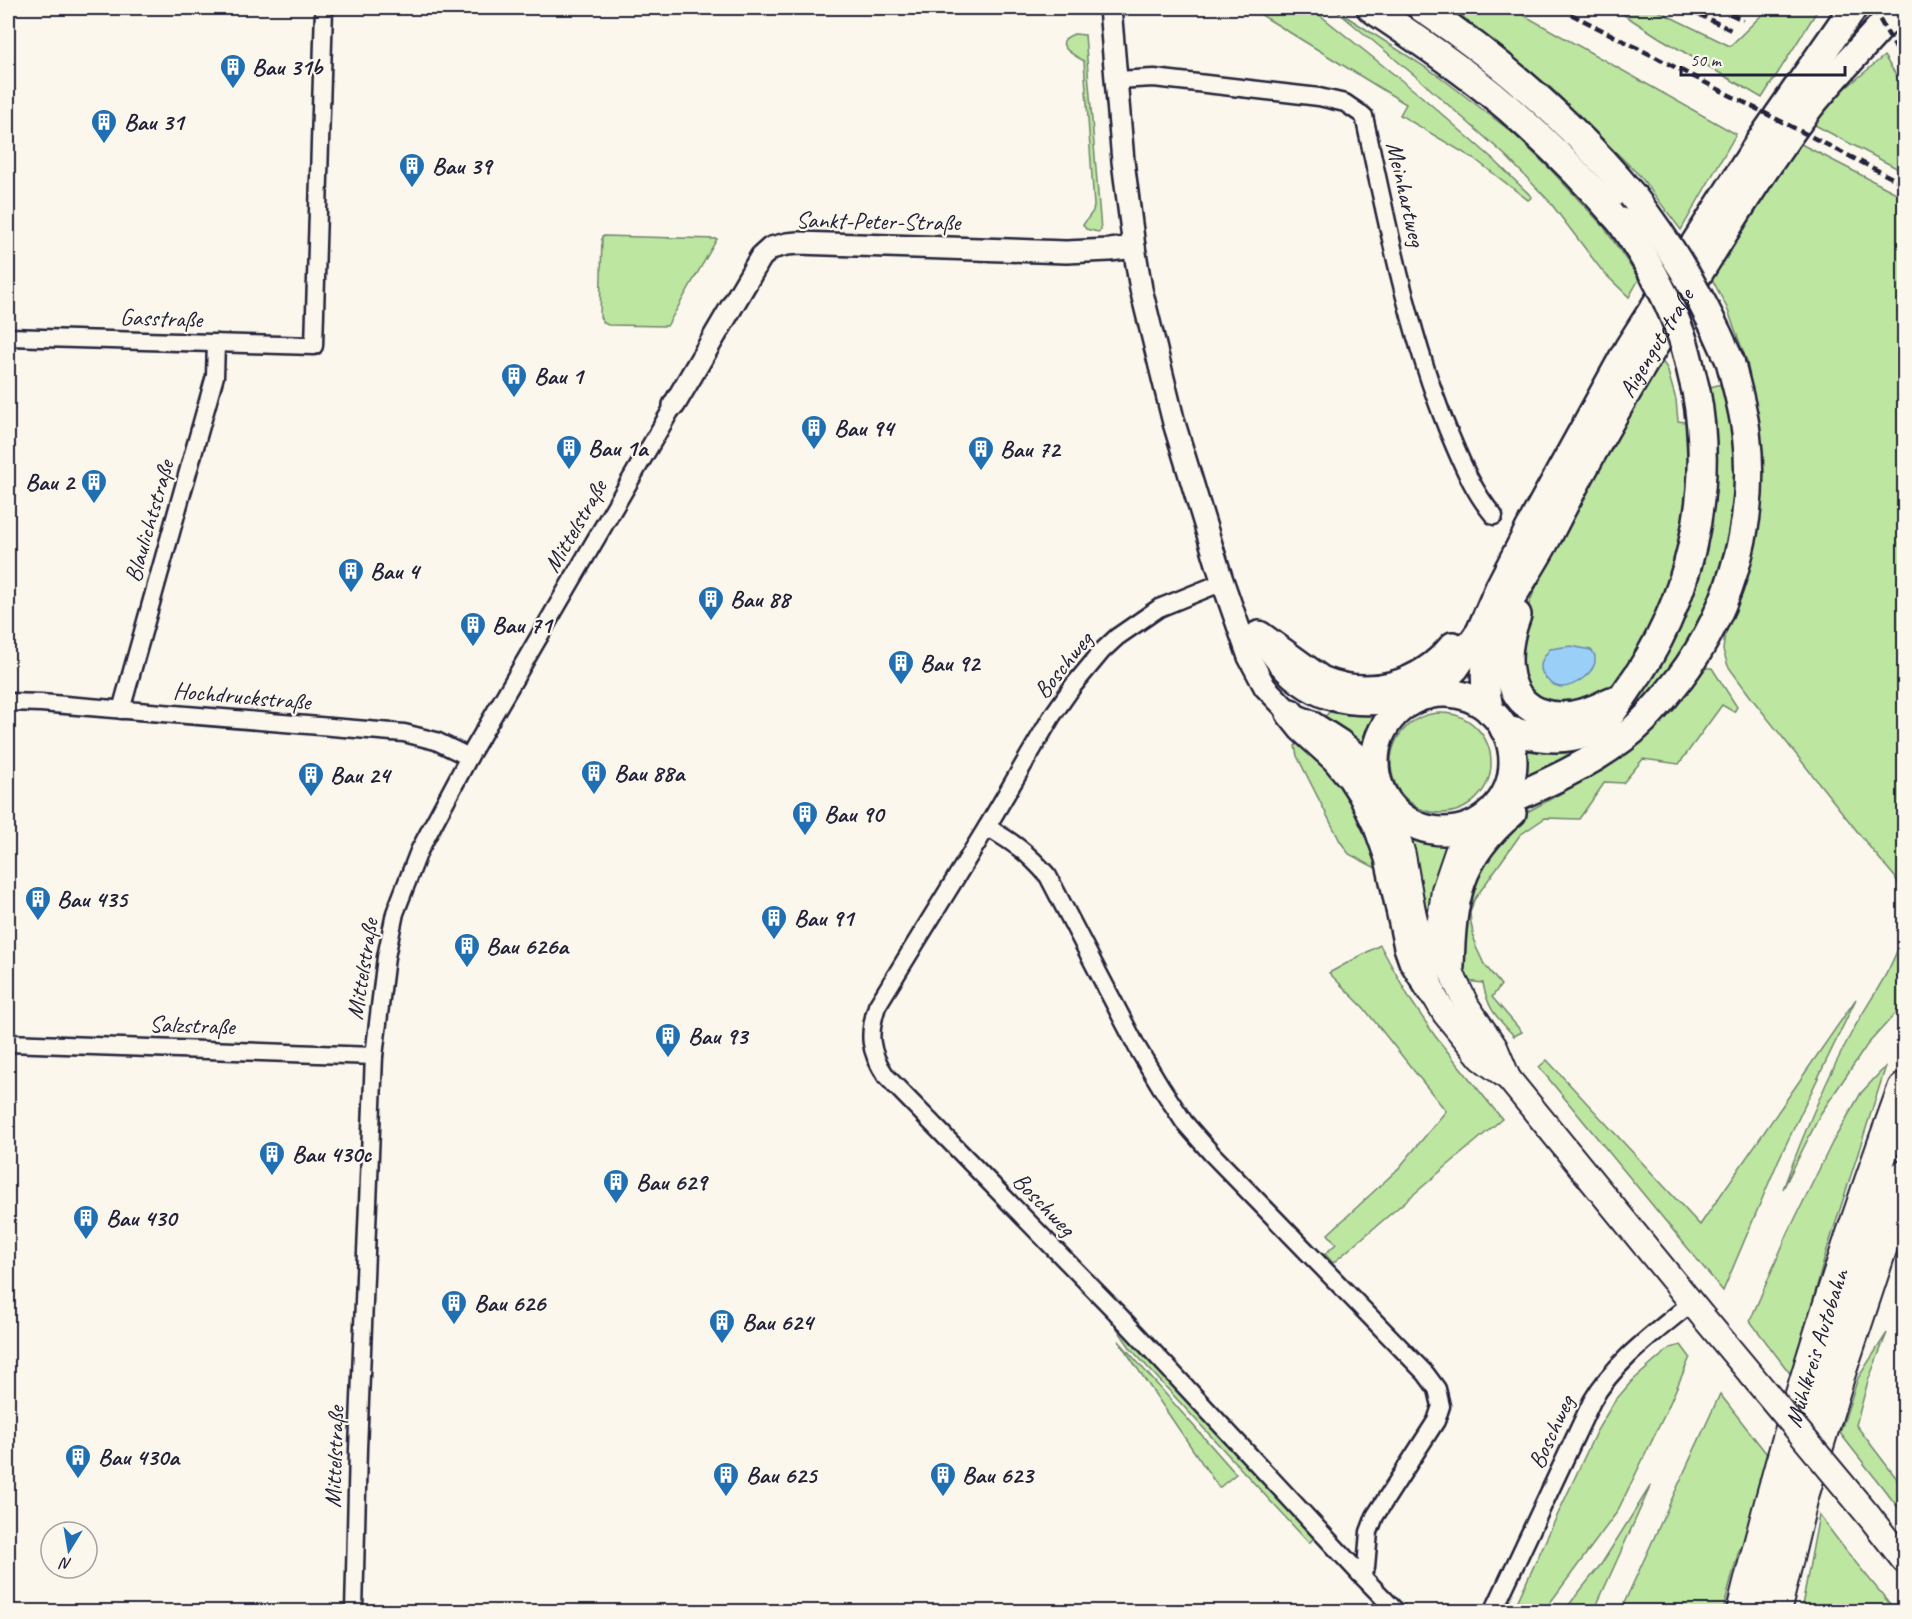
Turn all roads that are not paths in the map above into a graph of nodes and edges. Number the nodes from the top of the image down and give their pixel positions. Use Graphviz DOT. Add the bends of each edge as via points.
graph roads {
  1 [pos="324,8"];
  2 [pos="1110,8"];
  3 [pos="1371,8"];
  4 [pos="1422,8"];
  5 [pos="1853,8"];
  6 [pos="1897,8"];
  7 [pos="1116,80"];
  8 [pos="1134,247"];
  9 [pos="8,337"];
  10 [pos="216,343"];
  11 [pos="674,405"];
  12 [pos="1494,516"];
  13 [pos="1533,566"];
  14 [pos="1499,588"];
  15 [pos="1227,591"];
  16 [pos="1259,635"];
  17 [pos="1626,693"];
  18 [pos="1421,697"];
  19 [pos="8,702"];
  20 [pos="121,710"];
  21 [pos="1290,713"];
  22 [pos="1497,720"];
  23 [pos="469,757"];
  24 [pos="1375,773"];
  25 [pos="1388,804"];
  26 [pos="1502,812"];
  27 [pos="1474,824"];
  28 [pos="987,827"];
  29 [pos="1450,966"];
  30 [pos="1432,992"];
  31 [pos="8,1043"];
  32 [pos="374,1056"];
  33 [pos="1508,1078"];
  34 [pos="1905,1089"];
  35 [pos="1905,1177"];
  36 [pos="1697,1311"];
  37 [pos="1905,1561"];
  38 [pos="1360,1574"];
  39 [pos="1393,1609"];
  40 [pos="354,1611"];
  41 [pos="1493,1611"];
  42 [pos="1743,1611"];
  43 [pos="1774,1611"];
  1 -- 10 [label="street, Gasstraße" via="314,346"];
  2 -- 7 [label="street"];
  3 -- 17 [label="main road, bridge" via="1506,106 1590,187 1644,256 1683,339 1700,412 1703,456 1695,532 1664,629"];
  4 -- 26 [label="main road, bridge" via="1498,63 1564,121 1605,163 1658,228 1689,276 1730,361 1746,432 1748,488 1741,544 1727,596 1705,642 1646,719 1612,746"];
  5 -- 14 [label="main road, Aigengutstraße" via="1757,146 1629,347 1564,461"];
  6 -- 13 [label="main road, Aigengutstraße" via="1808,108 1774,156 1646,358 1575,482"];
  7 -- 8 [label="street"];
  7 -- 12 [label="street, Meinhartweg" via="1154,78 1319,97 1345,103 1364,116 1396,262 1430,381 1460,458 1481,501"];
  8 -- 11 [label="street, Sankt-Peter-Straße" via="1066,252 798,243 771,248 753,269"];
  8 -- 15 [label="street" via="1174,423"];
  9 -- 10 [label="street, Gasstraße"];
  10 -- 20 [label="street, Blaulichtstraße" via="215,376"];
  11 -- 23 [label="street, Mittelstraße"];
  13 -- 17 [label="main road" via="1507,656 1510,680 1521,699 1536,711 1569,716 1596,710"];
  13 -- 22 [label="main road, Aigengutstraße" via="1511,600 1490,646 1484,676"];
  14 -- 16 [label="main road" via="1442,659 1406,682 1381,689 1347,688 1321,680"];
  14 -- 18 [label="main road" via="1467,653"];
  15 -- 16 [label="street"];
  15 -- 21 [label="street" via="1260,680"];
  15 -- 28 [label="street, Boschweg" via="1159,608 1102,651 1052,716"];
  16 -- 18 [label="street" via="1286,673 1327,699 1367,705"];
  17 -- 22 [label="main road" via="1606,719 1590,731 1574,736 1556,739 1528,735"];
  18 -- 22 [label="main road" via="1444,693 1473,699"];
  18 -- 24 [label="main road" via="1387,722 1375,754"];
  19 -- 20 [label="street, Hochdruckstraße"];
  20 -- 23 [label="street, Hochdruckstraße" via="404,733 436,741"];
  21 -- 24 [label="street" via="1341,741"];
  21 -- 30 [label="main road" via="1336,759 1367,804 1389,858 1408,947"];
  22 -- 26 [label="main road" via="1511,747 1513,763"];
  23 -- 32 [label="street, Mittelstraße" via="419,851 395,914"];
  24 -- 25 [label="main road"];
  25 -- 27 [label="main road" via="1404,819 1429,830 1454,830"];
  25 -- 30 [label="main road"];
  26 -- 27 [label="main road"];
  26 -- 29 [label="main road" via="1462,879 1454,908"];
  27 -- 29 [label="main road" via="1457,852 1441,905 1440,941"];
  28 -- 38 [label="street" via="1017,845 1048,876 1138,1049 1184,1122 1437,1389 1441,1406 1436,1421 1375,1516 1369,1532 1366,1568"];
  28 -- 38 [label="street, Boschweg" via="878,1006 870,1035 878,1063 886,1076 1116,1312"];
  29 -- 33 [label="main road" via="1467,1006 1495,1047"];
  30 -- 33 [label="main road" via="1480,1058"];
  31 -- 32 [label="street, Salzstraße"];
  32 -- 40 [label="street, Mittelstraße"];
  33 -- 36 [label="main road"];
  34 -- 42 [label="highway, Mühlkreis Autobahn" via="1854,1229 1805,1382"];
  35 -- 43 [label="highway, Mühlkreis Autobahn" via="1842,1362 1805,1485"];
  36 -- 37 [label="main road, bridge"];
  36 -- 41 [label="street, Boschweg" via="1616,1368 1602,1383"];
  38 -- 39 [label="street, Boschweg"];
}
